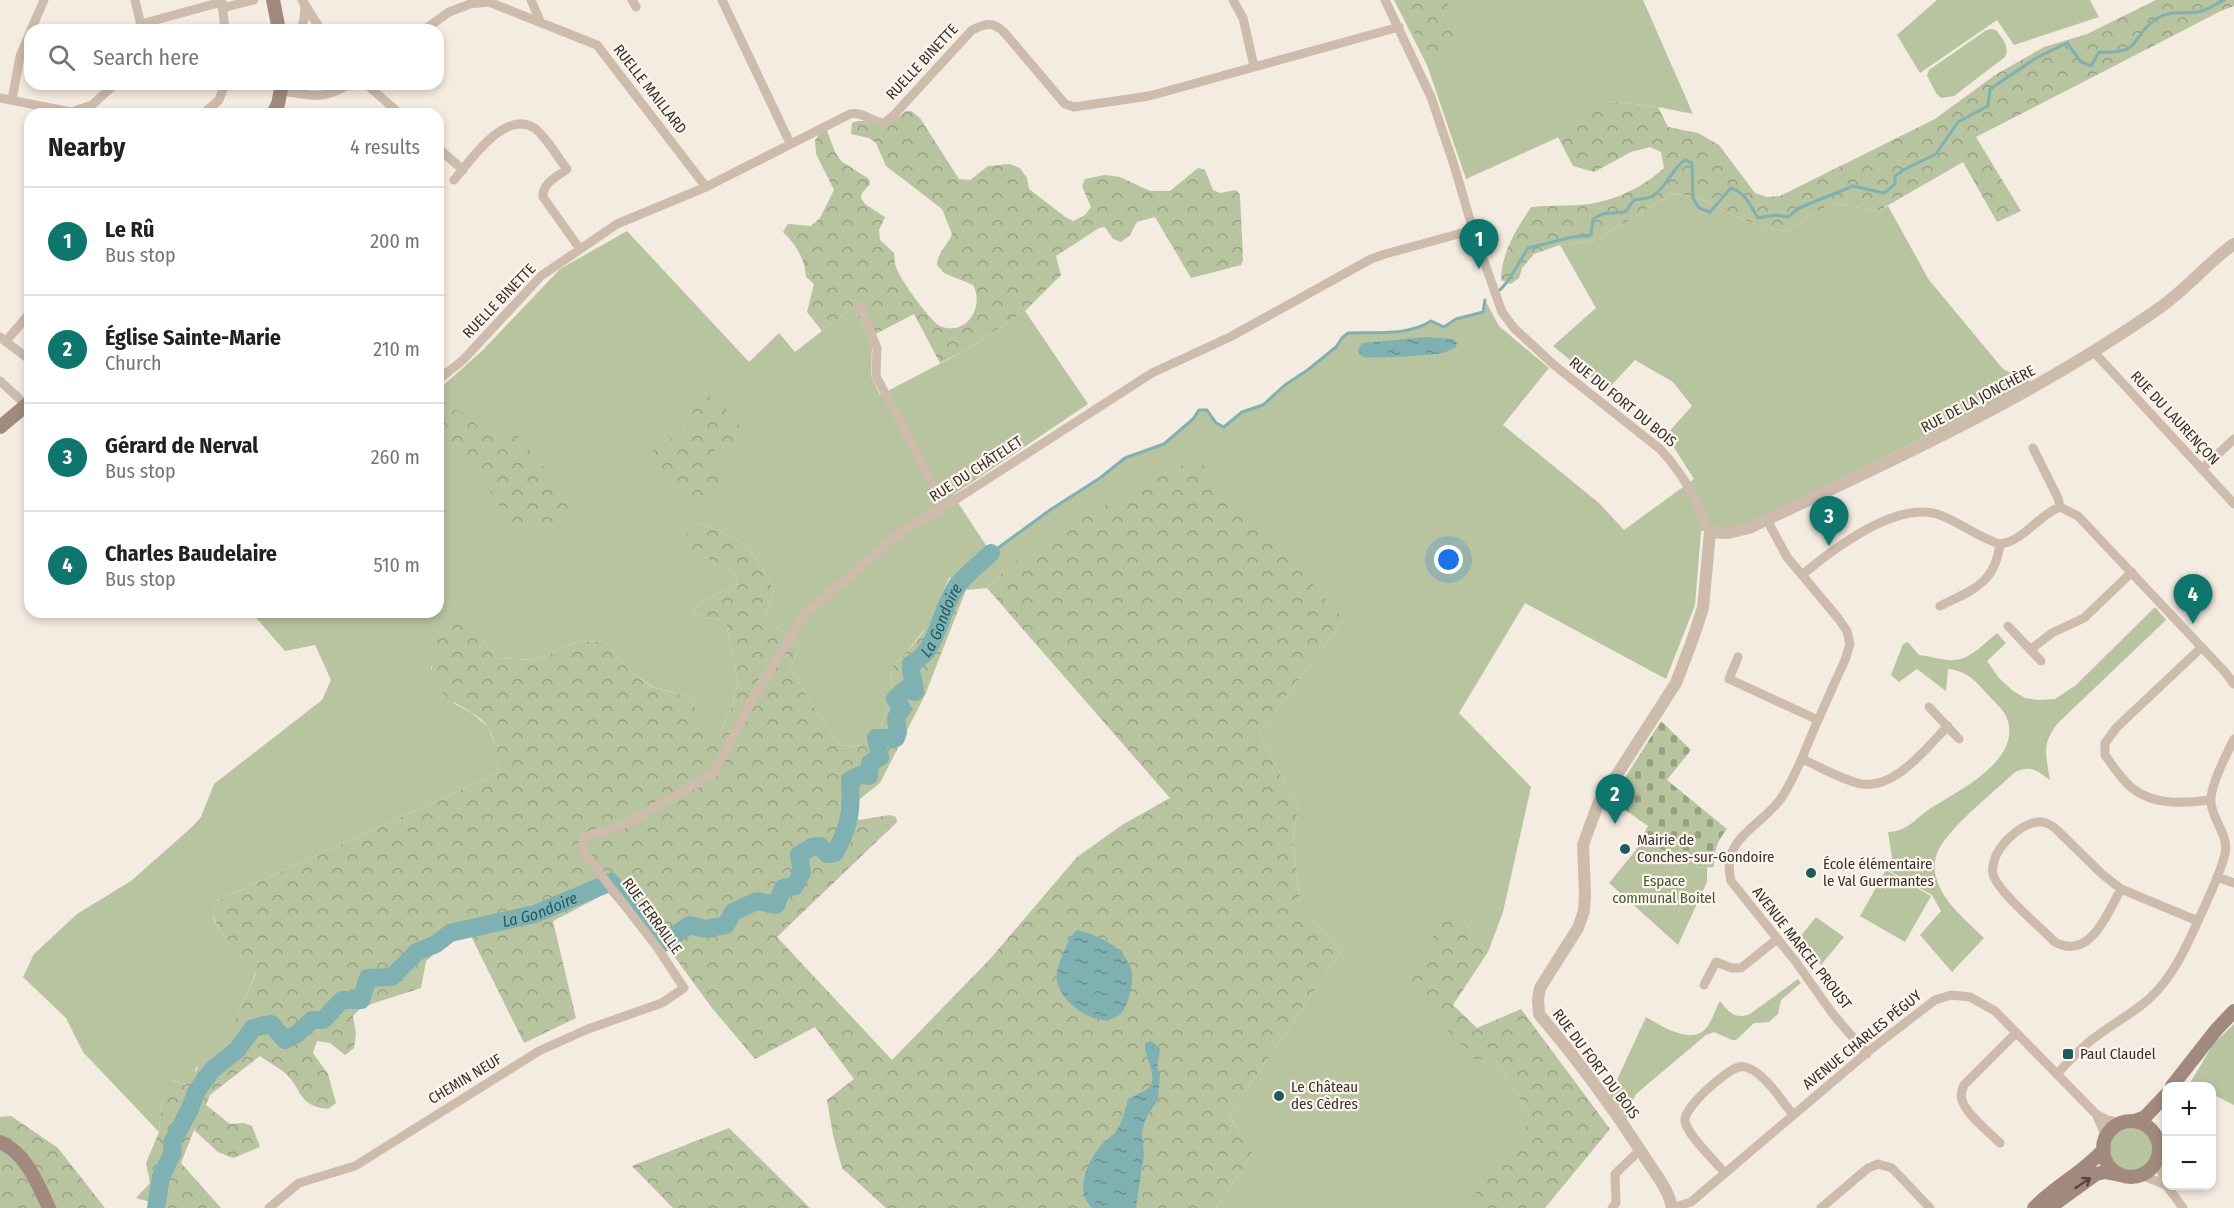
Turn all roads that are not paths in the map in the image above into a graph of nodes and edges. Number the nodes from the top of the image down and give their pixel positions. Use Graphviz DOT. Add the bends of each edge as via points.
graph roads {
  1 [pos="44,0"];
  2 [pos="135,0"];
  3 [pos="254,0"];
  4 [pos="273,0"];
  5 [pos="531,0"];
  6 [pos="722,0"];
  7 [pos="1233,0"];
  8 [pos="1385,0"];
  9 [pos="222,3"];
  10 [pos="303,3"];
  11 [pos="541,23"];
  12 [pos="34,24"];
  13 [pos="140,24"];
  14 [pos="151,24"];
  15 [pos="224,24"];
  16 [pos="278,24"];
  17 [pos="302,24"];
  18 [pos="317,24"];
  19 [pos="432,24"];
  20 [pos="1399,27"];
  21 [pos="24,48"];
  22 [pos="1254,66"];
  23 [pos="108,90"];
  24 [pos="223,90"];
  25 [pos="281,90"];
  26 [pos="295,90"];
  27 [pos="340,90"];
  28 [pos="373,90"];
  29 [pos="0,98"];
  30 [pos="12,100"];
  31 [pos="51,108"];
  32 [pos="83,108"];
  33 [pos="210,108"];
  34 [pos="275,108"];
  35 [pos="393,108"];
  36 [pos="790,143"];
  37 [pos="444,153"];
  38 [pos="463,170"];
  39 [pos="454,180"];
  40 [pos="706,187"];
  41 [pos="1473,230"];
  42 [pos="2234,244"];
  43 [pos="580,249"];
  44 [pos="860,306"];
  45 [pos="24,319"];
  46 [pos="3,339"];
  47 [pos="2093,351"];
  48 [pos="24,355"];
  49 [pos="444,375"];
  50 [pos="0,381"];
  51 [pos="24,400"];
  52 [pos="24,406"];
  53 [pos="0,427"];
  54 [pos="2234,439"];
  55 [pos="2033,448"];
  56 [pos="2202,469"];
  57 [pos="2234,504"];
  58 [pos="944,507"];
  59 [pos="2060,507"];
  60 [pos="1767,520"];
  61 [pos="1710,532"];
  62 [pos="2000,544"];
  63 [pos="2132,572"];
  64 [pos="1802,575"];
  65 [pos="1940,606"];
  66 [pos="2008,626"];
  67 [pos="2202,647"];
  68 [pos="2030,650"];
  69 [pos="1738,657"];
  70 [pos="2041,661"];
  71 [pos="2234,684"];
  72 [pos="1929,707"];
  73 [pos="1818,720"];
  74 [pos="1948,726"];
  75 [pos="1959,739"];
  76 [pos="2234,739"];
  77 [pos="1802,759"];
  78 [pos="2210,800"];
  79 [pos="585,854"];
  80 [pos="2217,877"];
  81 [pos="2234,883"];
  82 [pos="2121,889"];
  83 [pos="2198,921"];
  84 [pos="1777,939"];
  85 [pos="1704,985"];
  86 [pos="684,988"];
  87 [pos="2234,1011"];
  88 [pos="2016,1033"];
  89 [pos="1867,1054"];
  90 [pos="2057,1074"];
  91 [pos="2176,1082"];
  92 [pos="2162,1099"];
  93 [pos="2162,1109"];
  94 [pos="2096,1114"];
  95 [pos="1793,1115"];
  96 [pos="2128,1122"];
  97 [pos="2157,1138"];
  98 [pos="0,1142"];
  99 [pos="2000,1143"];
  100 [pos="2104,1145"];
  101 [pos="1640,1150"];
  102 [pos="2157,1160"];
  103 [pos="1724,1172"];
  104 [pos="2162,1172"];
  105 [pos="2122,1175"];
  106 [pos="2141,1175"];
  107 [pos="2162,1183"];
  108 [pos="2170,1190"];
  109 [pos="1693,1205"];
  110 [pos="49,1208"];
  111 [pos="269,1208"];
  112 [pos="1612,1208"];
  113 [pos="1672,1208"];
  114 [pos="1821,1208"];
  115 [pos="1930,1208"];
  116 [pos="2034,1208"];
  117 [pos="2049,1208"];
  118 [pos="2183,1208"];
  1 -- 12 [label="street"];
  2 -- 13 [label="street"];
  3 -- 9 [label="street"];
  4 -- 16 [label="main road"];
  5 -- 11 [label="street"];
  6 -- 36 [label="street"];
  7 -- 22 [label="street" via="1243,18"];
  8 -- 20 [label="street, RUE DU FORT DU BOIS"];
  9 -- 14 [label="street"];
  9 -- 15 [label="street"];
  10 -- 17 [label="street"];
  10 -- 18 [label="street"];
  11 -- 19 [label="street, RUELLE MAILLARD" via="489,2 449,12"];
  11 -- 40 [label="street, RUELLE MAILLARD" via="597,45"];
  20 -- 22 [label="street, RUELLE BINETTE"];
  20 -- 41 [label="street, RUE DU FORT DU BOIS" via="1431,97"];
  21 -- 30 [label="street"];
  22 -- 36 [label="street, RUELLE BINETTE" via="1149,96 1074,106 1065,104 1003,31 996,25 985,24 972,30 884,123 858,112"];
  23 -- 32 [label="street"];
  24 -- 33 [label="street"];
  25 -- 34 [label="main road"];
  26 -- 27 [label="street" via="320,96"];
  28 -- 35 [label="street"];
  29 -- 30 [label="street"];
  30 -- 31 [label="street"];
  36 -- 40 [label="street, RUELLE BINETTE"];
  37 -- 38 [label="street"];
  38 -- 39 [label="street"];
  38 -- 43 [label="street" via="496,133 508,126 524,124 535,129 567,169 545,185 543,197"];
  40 -- 43 [label="street, RUELLE BINETTE" via="617,224"];
  41 -- 58 [label="street, RUE DU CHÂTELET" via="1371,259 1230,337 1152,373"];
  41 -- 61 [label="street, RUE DU FORT DU BOIS" via="1502,312 1514,328 1660,449 1687,483"];
  42 -- 47 [label="street, RUE DE LA JONCHÈRE" via="2160,308"];
  43 -- 49 [label="street, RUELLE BINETTE" via="541,276 480,343"];
  44 -- 58 [label="street" via="877,348 876,376"];
  45 -- 46 [label="street"];
  46 -- 48 [label="street"];
  47 -- 56 [label="street, RUE DU LAURENÇON"];
  47 -- 60 [label="street, RUE DE LA JONCHÈRE" via="2041,384"];
  50 -- 51 [label="street"];
  52 -- 53 [label="main road"];
  54 -- 56 [label="street"];
  55 -- 59 [label="street"];
  56 -- 57 [label="street, RUE DU LAURENÇON"];
  58 -- 79 [label="street, RUE DU CHÂTELET" via="891,540 805,614 764,679 713,774 640,816 584,837"];
  59 -- 62 [label="street" via="2009,543"];
  59 -- 63 [label="street" via="2078,516"];
  60 -- 61 [label="street, RUE DE LA JONCHÈRE" via="1728,533"];
  60 -- 64 [label="street, AVENUE MARCEL PROUST" via="1786,557"];
  61 -- 101 [label="street, RUE DU FORT DU BOIS" via="1703,608 1692,641 1676,684 1598,804 1583,845 1586,894 1578,928 1540,988 1538,999 1539,1014 1597,1087"];
  62 -- 64 [label="street" via="1939,515 1909,512 1831,550"];
  62 -- 65 [label="street" via="1998,561 1982,585"];
  63 -- 67 [label="street"];
  63 -- 68 [label="street" via="2084,618 2052,633"];
  64 -- 73 [label="street, AVENUE MARCEL PROUST" via="1838,618 1850,644"];
  66 -- 68 [label="street"];
  67 -- 71 [label="street"];
  67 -- 78 [label="street" via="2116,727 2105,743 2105,755 2133,789 2152,799"];
  68 -- 70 [label="street"];
  69 -- 73 [label="street" via="1729,679"];
  72 -- 74 [label="street"];
  73 -- 77 [label="street, AVENUE MARCEL PROUST"];
  74 -- 75 [label="street"];
  74 -- 77 [label="street" via="1898,775 1878,784 1856,783"];
  76 -- 78 [label="street"];
  77 -- 84 [label="street, AVENUE MARCEL PROUST" via="1781,799 1735,843 1728,863 1731,881"];
  78 -- 80 [label="street" via="2226,839"];
  79 -- 86 [label="street, RUE FERRAILLE" via="657,946"];
  80 -- 81 [label="street"];
  80 -- 83 [label="street"];
  82 -- 82 [label="street" via="2051,825 2039,822 2024,826 2011,837 1992,864 1993,876 2001,888 2062,946 2079,946 2092,938"];
  82 -- 83 [label="street"];
  83 -- 90 [label="street" via="2170,976 2150,998 2095,1037"];
  84 -- 85 [label="street" via="1741,968 1716,962"];
  84 -- 89 [label="street, AVENUE MARCEL PROUST"];
  86 -- 111 [label="street, CHEMIN NEUF" via="662,1003 539,1051 355,1166 299,1183"];
  87 -- 91 [label="main road"];
  88 -- 89 [label="street, AVENUE CHARLES PÉGUY" via="1985,1005 1970,997 1951,995 1935,1000"];
  88 -- 90 [label="street, AVENUE CHARLES PÉGUY"];
  88 -- 99 [label="street" via="1969,1079 1961,1094 1967,1109"];
  89 -- 95 [label="street, AVENUE CHARLES PÉGUY"];
  90 -- 94 [label="street, AVENUE CHARLES PÉGUY"];
  92 -- 96 [label="main road" via="2145,1117"];
  93 -- 97 [label="main road" via="2155,1127"];
  94 -- 96 [label="street, AVENUE CHARLES PÉGUY" via="2107,1120"];
  94 -- 100 [label="street, AVENUE CHARLES PÉGUY"];
  95 -- 103 [label="street, AVENUE CHARLES PÉGUY"];
  95 -- 103 [label="street" via="1752,1069 1732,1070 1695,1101 1684,1119 1687,1128"];
  96 -- 97 [label="main road" via="2144,1124"];
  96 -- 100 [label="main road" via="2114,1127"];
  97 -- 102 [label="main road"];
  98 -- 110 [label="main road" via="28,1164"];
  100 -- 105 [label="main road" via="2109,1165"];
  100 -- 116 [label="main road" via="2092,1162"];
  101 -- 112 [label="street" via="1615,1174 1616,1203"];
  101 -- 113 [label="street, RUE DU FORT DU BOIS" via="1670,1196"];
  102 -- 104 [label="street"];
  102 -- 106 [label="main road"];
  103 -- 109 [label="street, AVENUE CHARLES PÉGUY"];
  105 -- 106 [label="main road"];
  117 -- 105 [label="main road, one-way" via="2096,1174"];
  106 -- 107 [label="street"];
  108 -- 118 [label="street"];
  109 -- 113 [label="street, AVENUE CHARLES PÉGUY"];
  114 -- 115 [label="street" via="1878,1164 1892,1168"];
}
